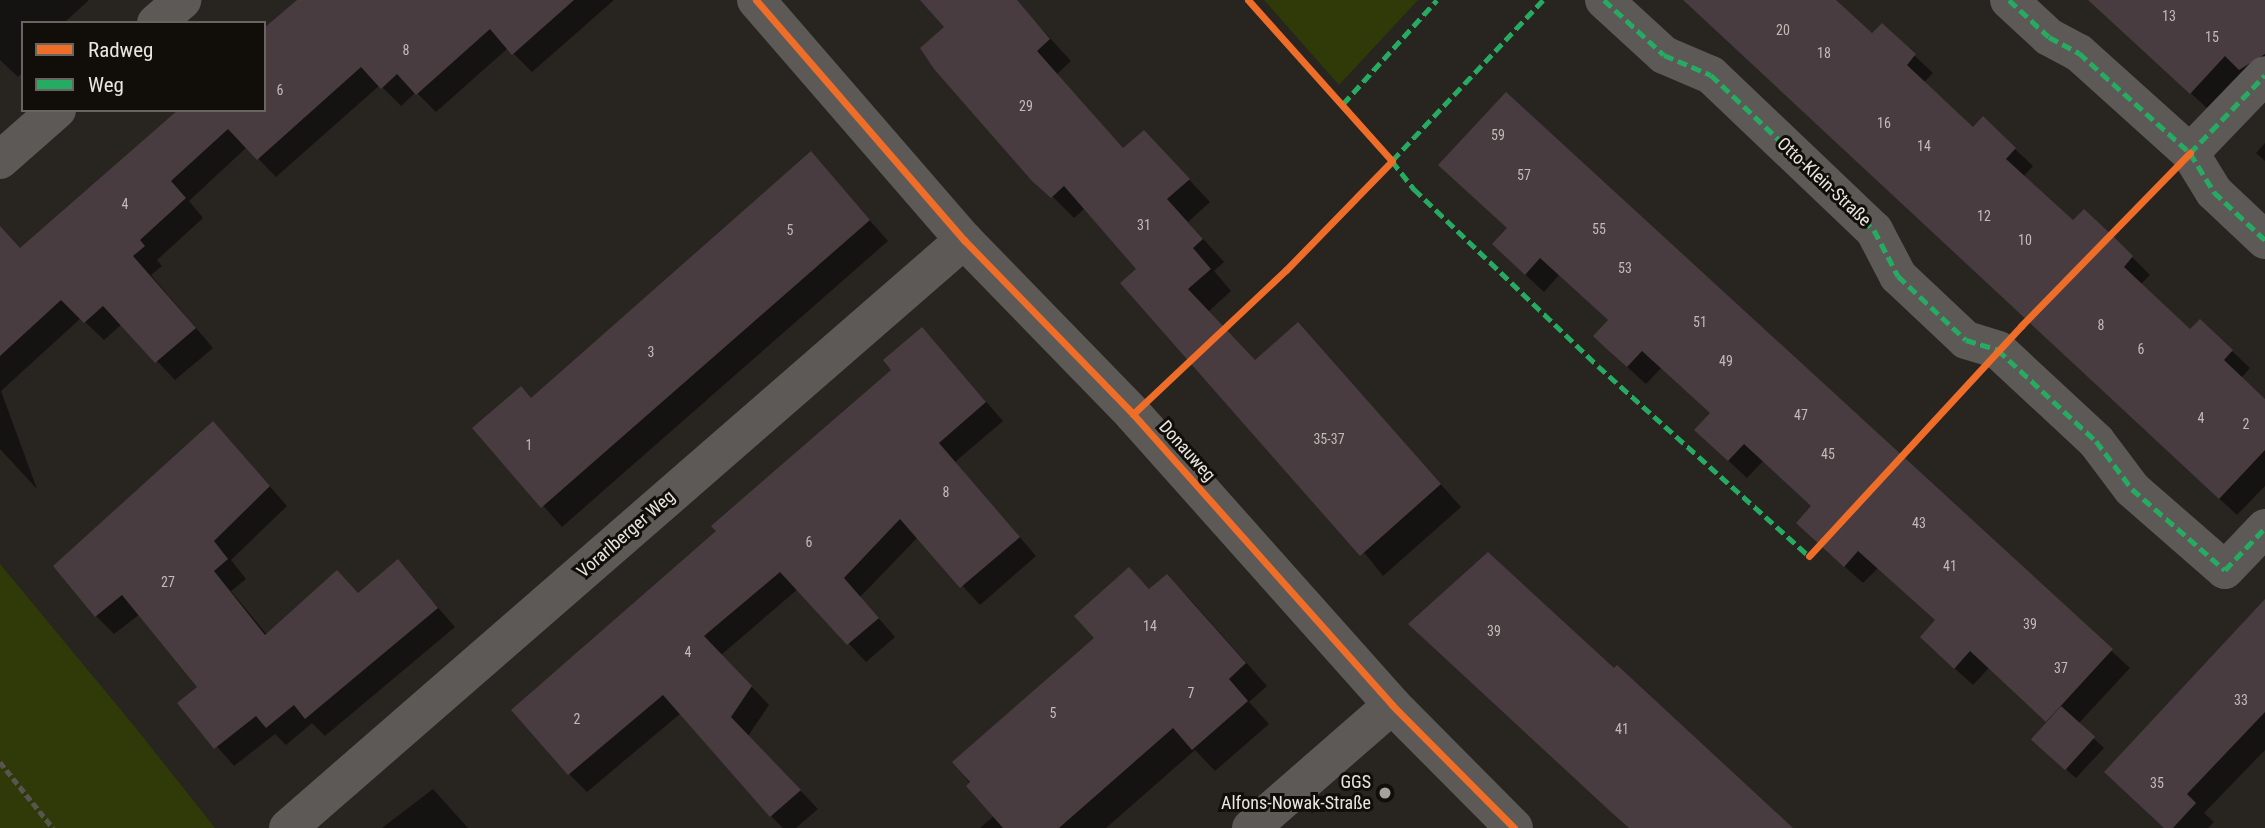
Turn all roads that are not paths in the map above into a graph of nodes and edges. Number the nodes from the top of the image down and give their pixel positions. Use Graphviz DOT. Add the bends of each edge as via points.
graph roads {
  1 [pos="182,0"];
  2 [pos="756,0"];
  3 [pos="1604,0"];
  4 [pos="2009,0"];
  5 [pos="158,21"];
  6 [pos="2265,75"];
  7 [pos="55,112"];
  8 [pos="2190,153"];
  9 [pos="0,160"];
  10 [pos="964,240"];
  11 [pos="2265,240"];
  12 [pos="2265,528"];
  13 [pos="1392,705"];
  14 [pos="288,828"];
  15 [pos="1251,828"];
  16 [pos="1514,828"];
  1 -- 5 [label="street"];
  2 -- 10 [label="street, Donauweg"];
  3 -- 12 [label="street, Otto-Klein-Straße" via="1664,55 1711,75 1874,230 1907,285 1965,340 1998,351 2096,441 2132,489 2225,570"];
  4 -- 8 [label="street" via="2049,37 2079,53"];
  6 -- 8 [label="street"];
  7 -- 9 [label="street"];
  8 -- 11 [label="street" via="2214,192"];
  10 -- 13 [label="street, Donauweg" via="1133,414"];
  10 -- 14 [label="street, Vorarlberger Weg"];
  13 -- 15 [label="street"];
  13 -- 16 [label="street, Donauweg"];
}
